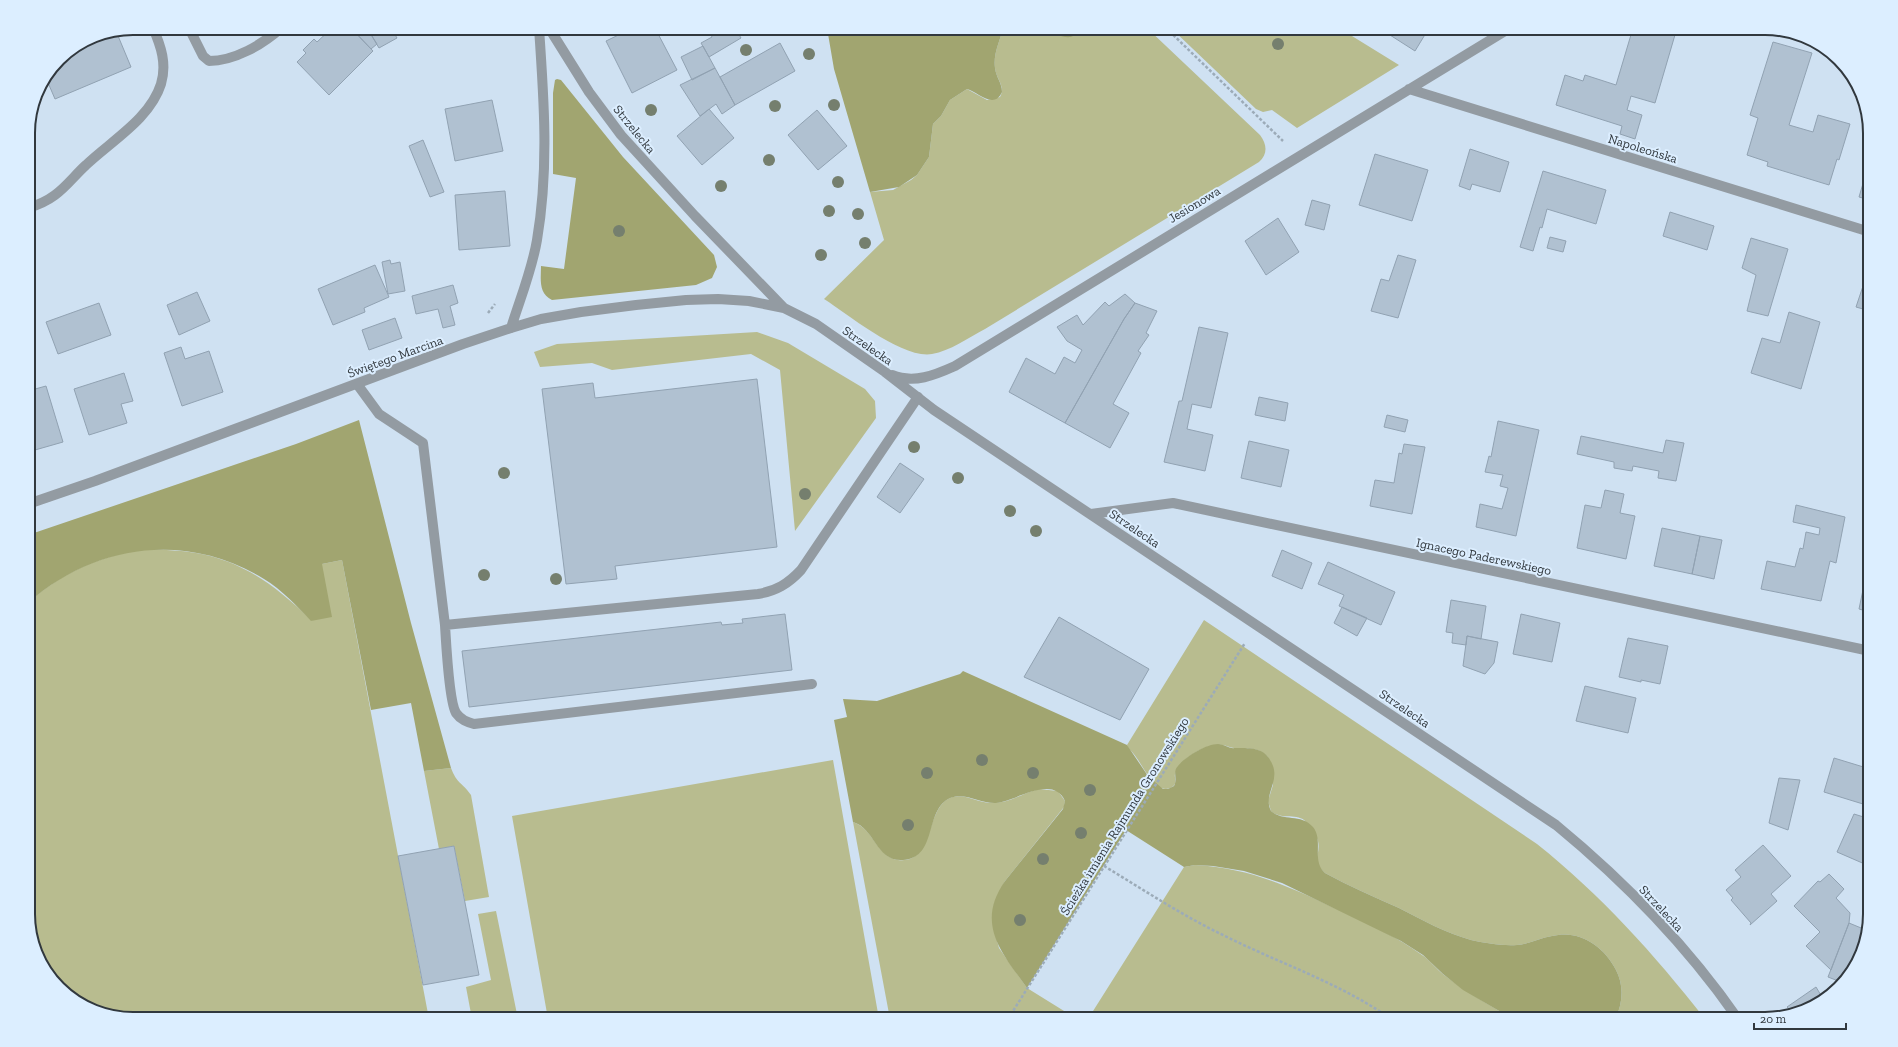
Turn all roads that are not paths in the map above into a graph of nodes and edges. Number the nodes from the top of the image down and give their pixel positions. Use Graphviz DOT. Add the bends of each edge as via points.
graph roads {
  1 [pos="155,35"];
  2 [pos="192,35"];
  3 [pos="272,35"];
  4 [pos="539,35"];
  5 [pos="553,35"];
  6 [pos="1498,35"];
  7 [pos="1409,89"];
  8 [pos="35,206"];
  9 [pos="1863,230"];
  10 [pos="784,308"];
  11 [pos="511,328"];
  12 [pos="885,372"];
  13 [pos="357,384"];
  14 [pos="918,397"];
  15 [pos="35,502"];
  16 [pos="1091,514"];
  17 [pos="444,625"];
  18 [pos="1863,650"];
  19 [pos="812,684"];
  20 [pos="1732,1012"];
  1 -- 8 [label="street" via="164,64 162,83 155,99 136,121 55,195"];
  2 -- 3 [label="street" via="203,56 209,61 235,57"];
  4 -- 11 [label="street" via="545,126 542,204 528,276"];
  5 -- 10 [label="street, Strzelecka" via="589,92 621,135"];
  6 -- 7 [label="street, Jesionowa"];
  7 -- 9 [label="street, Napoleońska"];
  7 -- 12 [label="street, Jesionowa" via="955,366 921,378 897,377"];
  10 -- 11 [label="street, Świętego Marcina" via="749,301 686,300 581,312 541,319"];
  10 -- 12 [label="street, Strzelecka" via="816,324"];
  11 -- 13 [label="street, Świętego Marcina"];
  12 -- 14 [label="street, Strzelecka"];
  13 -- 15 [label="street, Świętego Marcina"];
  13 -- 17 [label="street" via="379,414 423,444"];
  14 -- 16 [label="street, Strzelecka"];
  14 -- 17 [label="street" via="801,570 782,587 758,594"];
  16 -- 18 [label="street, Ignacego Paderewskiego" via="1173,503"];
  16 -- 20 [label="street, Strzelecka" via="1532,808 1577,842 1649,912"];
  17 -- 19 [label="street" via="452,700 456,713 474,724"];
}
